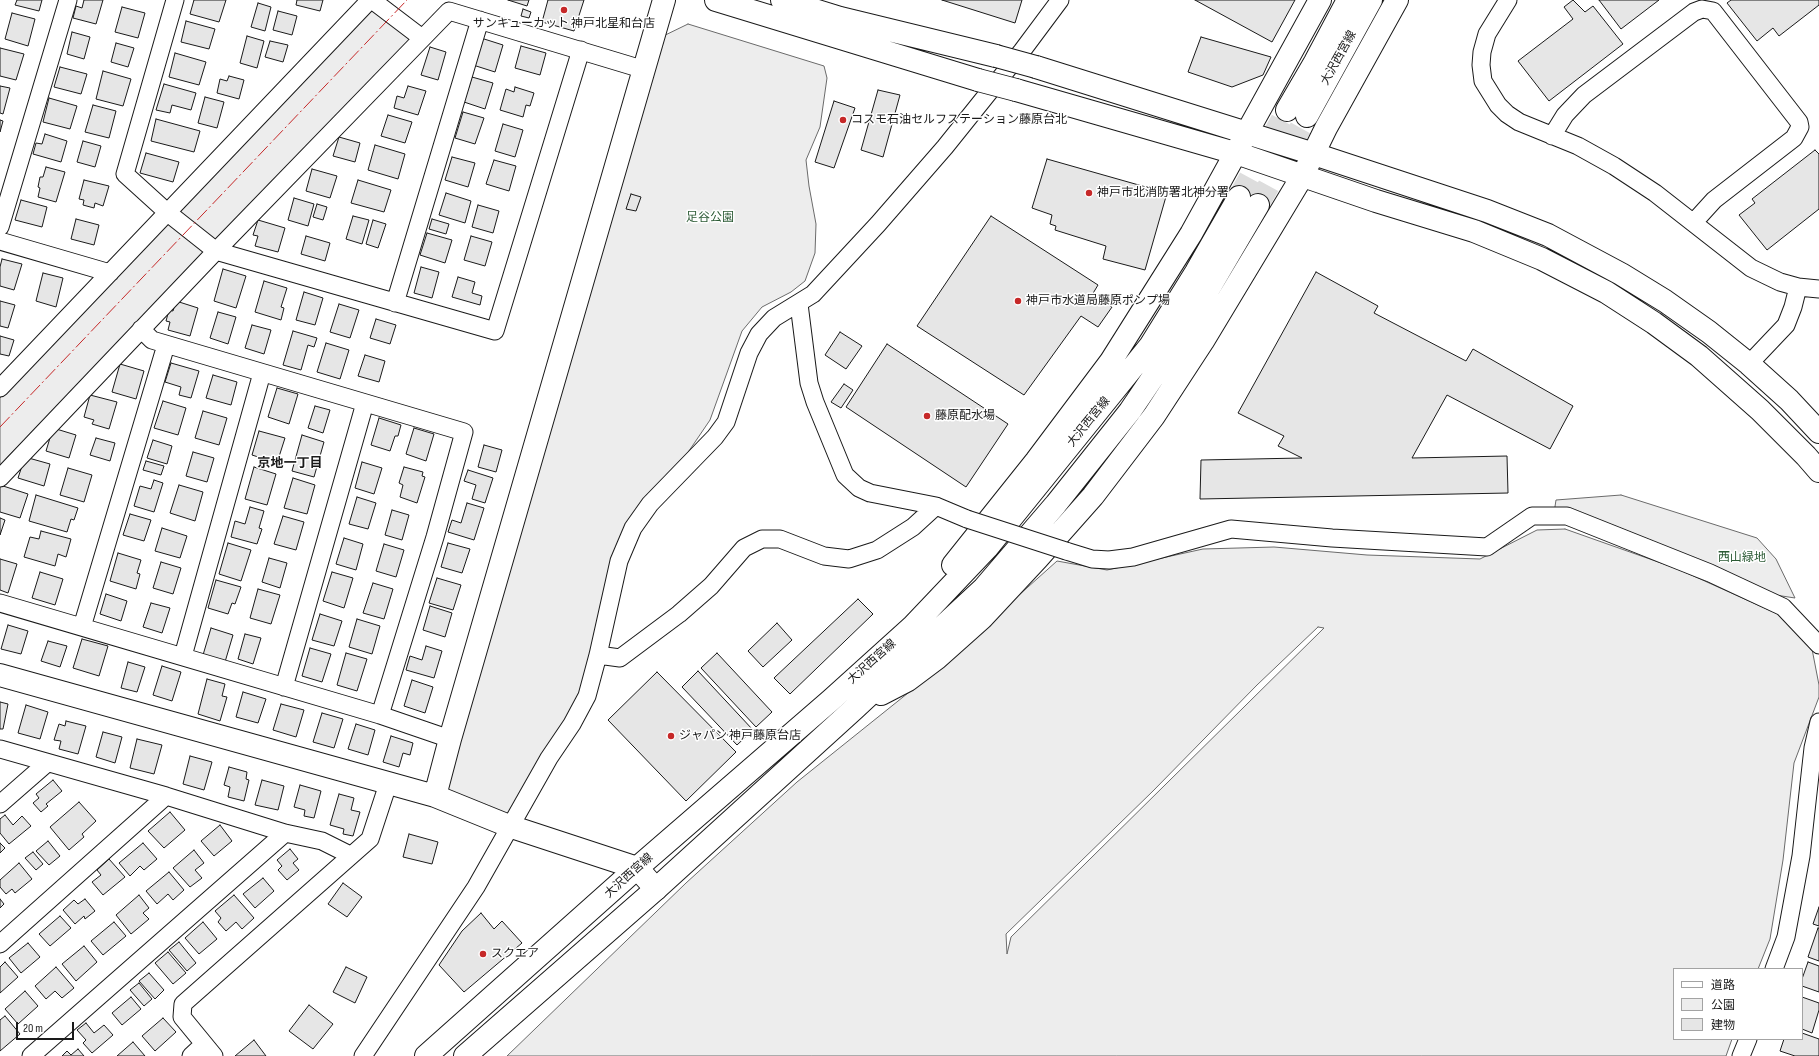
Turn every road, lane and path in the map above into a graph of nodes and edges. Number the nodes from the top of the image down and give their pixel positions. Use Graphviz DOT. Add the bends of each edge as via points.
graph roads {
  1 [pos="68,0"];
  2 [pos="175,0"];
  3 [pos="371,0"];
  4 [pos="664,0"];
  5 [pos="716,0"];
  6 [pos="782,0"];
  7 [pos="1060,0"];
  8 [pos="1320,0"];
  9 [pos="1348,0"];
  10 [pos="1371,0"];
  11 [pos="1397,0"];
  12 [pos="1508,0"];
  13 [pos="480,20"];
  14 [pos="422,38"];
  15 [pos="581,50"];
  16 [pos="645,70"];
  17 [pos="1247,133"];
  18 [pos="1552,136"];
  19 [pos="1235,153"];
  20 [pos="1314,154"];
  21 [pos="1303,175"];
  22 [pos="1238,197"];
  23 [pos="1258,204"];
  24 [pos="168,213"];
  25 [pos="1694,222"];
  26 [pos="0,227"];
  27 [pos="0,241"];
  28 [pos="216,250"];
  29 [pos="110,273"];
  30 [pos="1798,287"];
  31 [pos="1819,289"];
  32 [pos="396,303"];
  33 [pos="799,304"];
  34 [pos="141,329"];
  35 [pos="166,345"];
  36 [pos="1749,364"];
  37 [pos="262,373"];
  38 [pos="0,388"];
  39 [pos="365,403"];
  40 [pos="1819,432"];
  41 [pos="1819,471"];
  42 [pos="0,478"];
  43 [pos="936,506"];
  44 [pos="0,603"];
  45 [pos="82,627"];
  46 [pos="1819,645"];
  47 [pos="598,655"];
  48 [pos="183,656"];
  49 [pos="0,675"];
  50 [pos="284,687"];
  51 [pos="832,700"];
  52 [pos="854,709"];
  53 [pos="380,715"];
  54 [pos="1819,722"];
  55 [pos="450,738"];
  56 [pos="0,749"];
  57 [pos="47,763"];
  58 [pos="388,784"];
  59 [pos="166,796"];
  60 [pos="435,796"];
  61 [pos="0,804"];
  62 [pos="509,826"];
  63 [pos="285,833"];
  64 [pos="350,855"];
  65 [pos="637,868"];
  66 [pos="656,890"];
  67 [pos="0,944"];
  68 [pos="1774,968"];
  69 [pos="1748,1040"];
  70 [pos="209,1050"];
  71 [pos="31,1056"];
  72 [pos="191,1056"];
  73 [pos="363,1056"];
  74 [pos="426,1056"];
  75 [pos="465,1056"];
  76 [pos="1741,1056"];
  1 -- 26 [label="street"];
  2 -- 24 [label="street" via="125,174"];
  3 -- 14 [label="street"];
  3 -- 24 [label="street"];
  4 -- 16 [label="main road"];
  5 -- 19 [label="main road, bridge" via="978,80"];
  6 -- 17 [label="main road, bridge" via="840,18 1036,67"];
  7 -- 33 [label="street" via="945,146 840,265 813,294"];
  8 -- 17 [label="main road"];
  9 -- 10 [label="main road, 大沢西宮線" via="1315,62 1297,113"];
  11 -- 20 [label="main road"];
  12 -- 18 [label="street" via="1487,34 1482,52 1483,81 1506,114"];
  13 -- 14 [label="street" via="449,11"];
  13 -- 15 [label="street"];
  13 -- 32 [label="street"];
  14 -- 28 [label="street"];
  15 -- 16 [label="street"];
  15 -- 32 [label="street" via="495,331"];
  16 -- 55 [label="main road"];
  17 -- 19 [label="main road"];
  17 -- 20 [label="main road"];
  18 -- 25 [label="street" via="1578,146 1614,166"];
  18 -- 25 [label="street" via="1565,115 1584,96 1694,12 1702,9 1713,10 1797,119 1800,127 1794,138 1714,200"];
  19 -- 21 [label="main road"];
  19 -- 51 [label="main road" via="1191,234 1111,361 954,564"];
  20 -- 21 [label="main road"];
  20 -- 36 [label="main road" via="1548,235 1665,301"];
  21 -- 41 [label="main road" via="1474,231 1542,259 1606,292 1699,356 1765,415"];
  21 -- 52 [label="main road" via="1191,360 1154,416 1093,496 982,618 936,659 908,680"];
  22 -- 51 [label="main road, 大沢西宮線" via="1150,346 1086,427 986,548 912,627"];
  23 -- 52 [label="main road, 大沢西宮線" via="1181,336 1130,411 1056,504 984,588"];
  24 -- 28 [label="street"];
  24 -- 29 [label="street"];
  25 -- 30 [label="street" via="1751,268 1780,282"];
  27 -- 29 [label="street"];
  28 -- 32 [label="street"];
  28 -- 34 [label="street"];
  29 -- 38 [label="street"];
  30 -- 31 [label="street"];
  30 -- 36 [label="street" via="1786,325"];
  33 -- 43 [label="street" via="809,383 845,475 859,488 870,493"];
  33 -- 47 [label="street" via="774,318 759,334 749,353 726,422 715,437 650,504 633,528 619,561"];
  34 -- 35 [label="street" via="152,340"];
  34 -- 42 [label="street"];
  35 -- 37 [label="street"];
  35 -- 45 [label="street"];
  36 -- 40 [label="main road" via="1789,400"];
  37 -- 39 [label="street"];
  37 -- 48 [label="street"];
  39 -- 50 [label="street"];
  39 -- 53 [label="street" via="464,432 435,537"];
  43 -- 46 [label="street, bridge" via="966,519 1066,551 1092,559 1109,560 1127,558 1231,529 1487,547 1532,516 1567,516 1710,573 1783,607"];
  43 -- 47 [label="street" via="913,527 877,550 849,559 824,556 780,539 762,539 744,548 711,586 679,614 620,658"];
  44 -- 45 [label="street"];
  45 -- 48 [label="street"];
  47 -- 62 [label="street" via="587,696"];
  48 -- 50 [label="street"];
  49 -- 58 [label="main road"];
  50 -- 53 [label="street"];
  51 -- 65 [label="main road, 大沢西宮線"];
  52 -- 66 [label="main road, 大沢西宮線"];
  53 -- 55 [label="street"];
  54 -- 68 [label="street" via="1786,937"];
  55 -- 60 [label="main road"];
  56 -- 57 [label="street"];
  57 -- 59 [label="street"];
  57 -- 61 [label="street"];
  58 -- 60 [label="main road"];
  58 -- 64 [label="street" via="370,839"];
  59 -- 63 [label="street"];
  59 -- 67 [label="street"];
  60 -- 62 [label="main road"];
  62 -- 65 [label="main road"];
  62 -- 73 [label="street" via="476,887"];
  63 -- 64 [label="street" via="322,841"];
  63 -- 71 [label="street"];
  64 -- 70 [label="street" via="183,1004 182,1017"];
  65 -- 66 [label="main road"];
  65 -- 74 [label="main road, 大沢西宮線"];
  66 -- 75 [label="main road, 大沢西宮線"];
  69 -- 76 [label="street"];
  70 -- 72 [label="street"];
}
